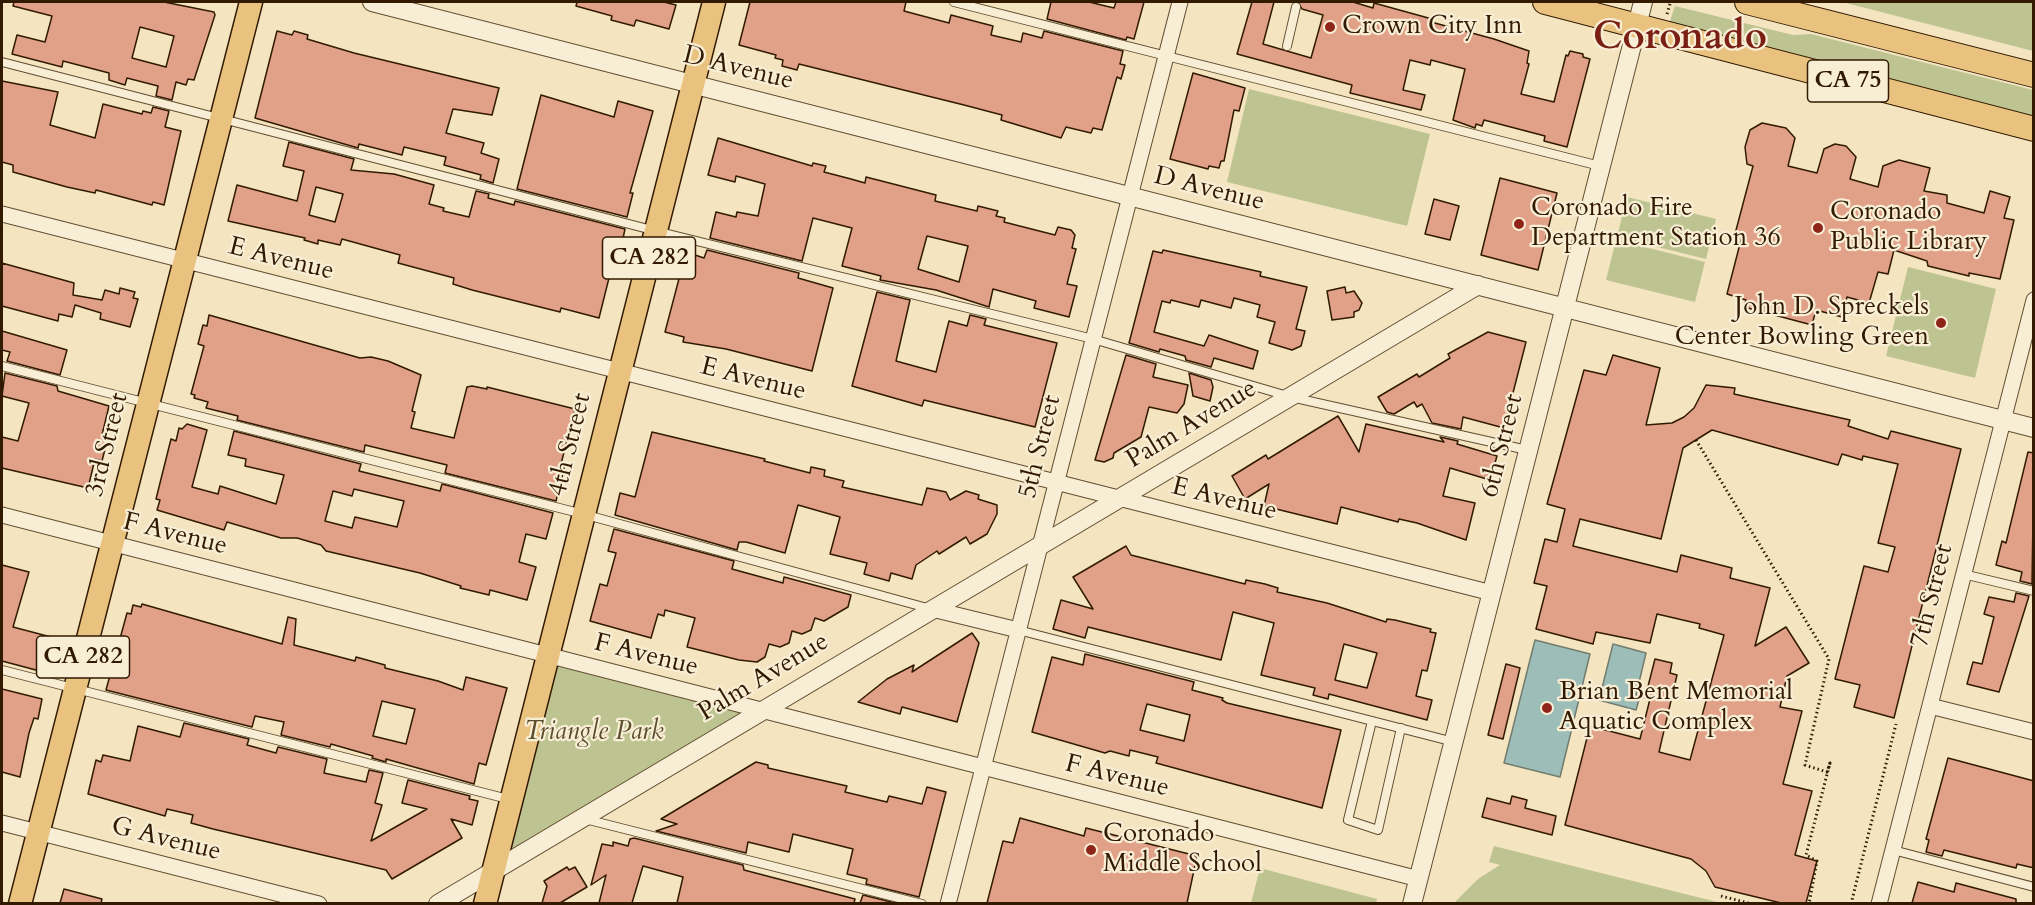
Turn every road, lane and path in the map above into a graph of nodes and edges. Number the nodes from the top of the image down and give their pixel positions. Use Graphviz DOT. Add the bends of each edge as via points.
graph roads {
  1 [pos="251,2"];
  2 [pos="372,2"];
  3 [pos="714,2"];
  4 [pos="954,2"];
  5 [pos="1180,2"];
  6 [pos="1545,2"];
  7 [pos="1643,2"];
  8 [pos="1747,2"];
  9 [pos="1296,7"];
  10 [pos="1637,26"];
  11 [pos="1287,46"];
  12 [pos="1166,56"];
  13 [pos="2,62"];
  14 [pos="2034,75"];
  15 [pos="693,84"];
  16 [pos="222,117"];
  17 [pos="2034,129"];
  18 [pos="1601,167"];
  19 [pos="1130,196"];
  20 [pos="2,214"];
  21 [pos="656,231"];
  22 [pos="185,261"];
  23 [pos="1478,285"];
  24 [pos="2034,300"];
  25 [pos="1565,307"];
  26 [pos="1093,339"];
  27 [pos="2027,348"];
  28 [pos="2,366"];
  29 [pos="620,371"];
  30 [pos="1291,397"];
  31 [pos="149,402"];
  32 [pos="2003,420"];
  33 [pos="2034,428"];
  34 [pos="1696,440"];
  35 [pos="1528,450"];
  36 [pos="1056,482"];
  37 [pos="1119,498"];
  38 [pos="583,514"];
  39 [pos="2,516"];
  40 [pos="112,544"];
  41 [pos="1040,545"];
  42 [pos="1963,574"];
  43 [pos="2034,591"];
  44 [pos="1492,593"];
  45 [pos="932,609"];
  46 [pos="1018,630"];
  47 [pos="546,655"];
  48 [pos="2,670"];
  49 [pos="75,688"];
  50 [pos="1929,706"];
  51 [pos="760,710"];
  52 [pos="1372,721"];
  53 [pos="1896,724"];
  54 [pos="1401,728"];
  55 [pos="2034,732"];
  56 [pos="1454,742"];
  57 [pos="983,767"];
  58 [pos="509,800"];
  59 [pos="581,818"];
  60 [pos="2,823"];
  61 [pos="38,832"];
  62 [pos="1893,850"];
  63 [pos="496,868"];
  64 [pos="1419,879"];
  65 [pos="2034,887"];
  66 [pos="1720,896"];
  67 [pos="20,903"];
  68 [pos="319,903"];
  69 [pos="438,903"];
  70 [pos="485,903"];
  71 [pos="922,903"];
  72 [pos="948,903"];
  73 [pos="1412,903"];
  74 [pos="1752,903"];
  75 [pos="1809,903"];
  76 [pos="1851,903"];
  77 [pos="1879,903"];
  1 -- 16 [label="main road, 3rd Street / CA 282"];
  2 -- 15 [label="street, D Avenue"];
  3 -- 15 [label="main road, 4th Street / CA 282"];
  4 -- 12 [label="lane"];
  5 -- 12 [label="street, 5th Street"];
  6 -- 10 [label="highway, CA 75"];
  7 -- 10 [label="street, 6th Street"];
  8 -- 14 [label="highway, CA 75"];
  9 -- 11 [label="lane"];
  10 -- 17 [label="highway, CA 75"];
  10 -- 18 [label="street, 6th Street"];
  12 -- 18 [label="lane"];
  12 -- 19 [label="street, 5th Street"];
  13 -- 16 [label="lane"];
  15 -- 19 [label="street, D Avenue"];
  15 -- 21 [label="main road, 4th Street / CA 282"];
  16 -- 21 [label="lane"];
  16 -- 22 [label="main road, 3rd Street / CA 282"];
  18 -- 25 [label="street, 6th Street"];
  19 -- 23 [label="street, D Avenue"];
  19 -- 26 [label="street, 5th Street"];
  20 -- 22 [label="street, E Avenue"];
  21 -- 26 [label="lane"];
  21 -- 29 [label="main road, 4th Street / CA 282"];
  22 -- 29 [label="street, E Avenue"];
  22 -- 31 [label="main road, 3rd Street / CA 282"];
  23 -- 25 [label="street, D Avenue"];
  23 -- 30 [label="street, Palm Avenue"];
  24 -- 27 [label="street, 7th Street"];
  25 -- 32 [label="street, D Avenue"];
  25 -- 35 [label="street, 6th Street"];
  26 -- 30 [label="lane"];
  26 -- 36 [label="street, 5th Street"];
  27 -- 32 [label="street, 7th Street"];
  28 -- 31 [label="lane"];
  29 -- 36 [label="street, E Avenue"];
  29 -- 38 [label="main road, 4th Street / CA 282"];
  30 -- 35 [label="lane"];
  30 -- 37 [label="street, Palm Avenue"];
  31 -- 38 [label="lane"];
  31 -- 40 [label="main road, 3rd Street / CA 282"];
  32 -- 33 [label="street, D Avenue"];
  32 -- 42 [label="street, 7th Street"];
  34 -- 75 [label="path" via="1829,659 1805,765 1827,772 1830,763 1806,855 1817,861"];
  35 -- 44 [label="street, 6th Street"];
  36 -- 37 [label="street, E Avenue"];
  36 -- 41 [label="street, 5th Street"];
  37 -- 41 [label="street, Palm Avenue"];
  37 -- 44 [label="street, E Avenue"];
  38 -- 45 [label="lane"];
  38 -- 47 [label="main road, 4th Street / CA 282"];
  39 -- 40 [label="street, F Avenue"];
  40 -- 47 [label="street, F Avenue"];
  40 -- 49 [label="main road, 3rd Street / CA 282"];
  41 -- 45 [label="street, Palm Avenue"];
  41 -- 46 [label="street, 5th Street"];
  42 -- 43 [label="lane"];
  42 -- 50 [label="street, 7th Street"];
  44 -- 56 [label="street, 6th Street"];
  45 -- 46 [label="street"];
  45 -- 51 [label="street, Palm Avenue"];
  46 -- 52 [label="lane"];
  46 -- 57 [label="street, 5th Street"];
  47 -- 51 [label="street, F Avenue"];
  47 -- 58 [label="main road, 4th Street / CA 282"];
  48 -- 49 [label="lane"];
  49 -- 58 [label="lane"];
  49 -- 61 [label="main road, 3rd Street / CA 282"];
  50 -- 55 [label="street"];
  50 -- 62 [label="street, 7th Street"];
  51 -- 57 [label="street, F Avenue"];
  51 -- 59 [label="street, Palm Avenue"];
  52 -- 54 [label="lane"];
  52 -- 54 [label="lane" via="1348,820 1378,830"];
  53 -- 76 [label="path"];
  54 -- 56 [label="lane"];
  56 -- 64 [label="street, 6th Street"];
  57 -- 64 [label="street, F Avenue"];
  57 -- 72 [label="street, 5th Street"];
  58 -- 63 [label="main road, 4th Street / CA 282"];
  59 -- 63 [label="street, Palm Avenue"];
  59 -- 71 [label="lane"];
  60 -- 61 [label="street, G Avenue"];
  61 -- 67 [label="main road, 3rd Street / CA 282"];
  61 -- 68 [label="street, G Avenue"];
  62 -- 65 [label="lane"];
  62 -- 77 [label="street, 7th Street"];
  63 -- 69 [label="street, Palm Avenue"];
  63 -- 70 [label="main road, 4th Street / CA 282"];
  64 -- 73 [label="street, 6th Street"];
  66 -- 74 [label="path"];
}
